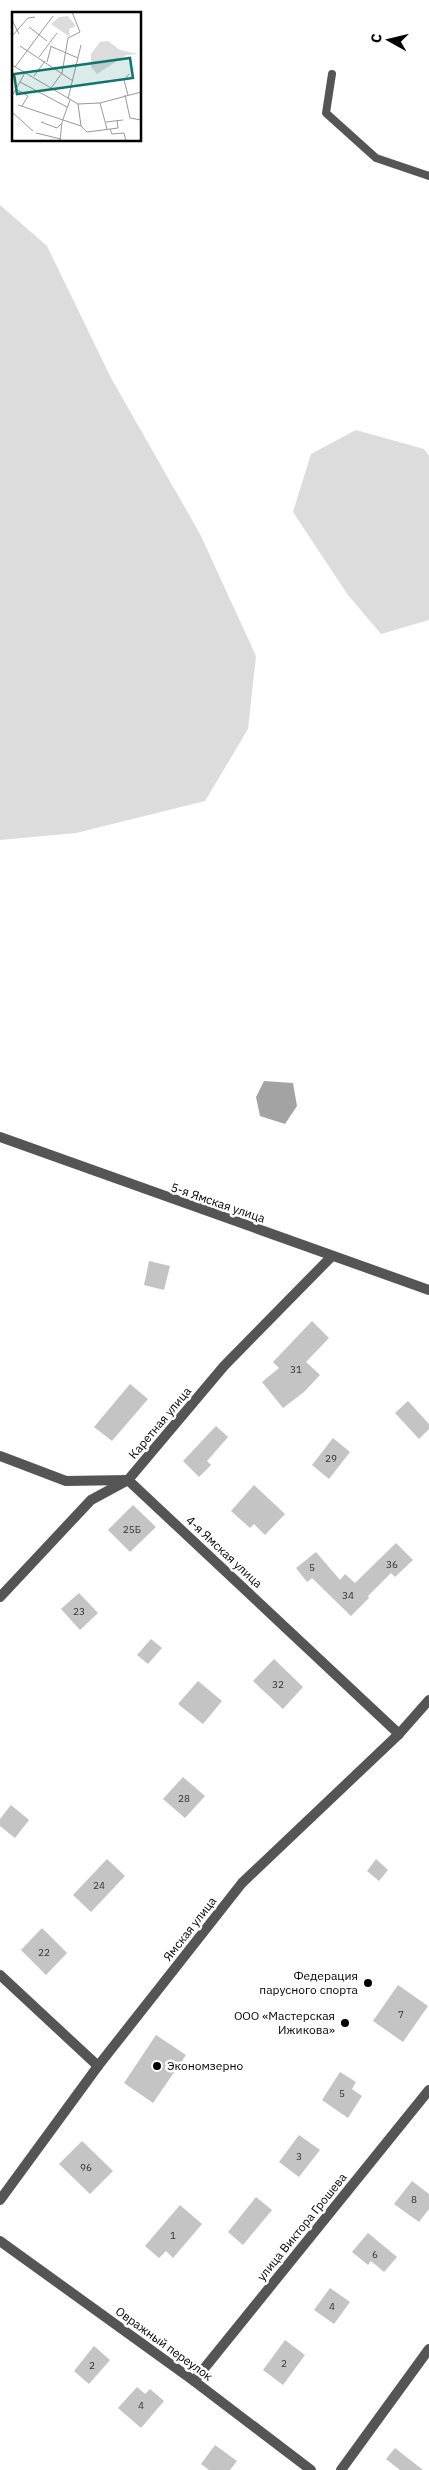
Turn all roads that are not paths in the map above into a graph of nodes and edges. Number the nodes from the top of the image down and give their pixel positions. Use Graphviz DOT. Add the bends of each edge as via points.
graph roads {
  1 [pos="332,74"];
  2 [pos="429,176"];
  3 [pos="0,1137"];
  4 [pos="332,1256"];
  5 [pos="429,1290"];
  6 [pos="0,1456"];
  7 [pos="128,1480"];
  8 [pos="0,1597"];
  9 [pos="429,1700"];
  10 [pos="399,1734"];
  11 [pos="0,1975"];
  12 [pos="98,2066"];
  13 [pos="429,2090"];
  14 [pos="0,2200"];
  15 [pos="0,2241"];
  16 [pos="429,2349"];
  17 [pos="194,2381"];
  18 [pos="311,2470"];
  19 [pos="341,2470"];
  1 -- 2 [label="lane" via="326,113 376,158"];
  3 -- 4 [label="street, 5-я Ямская улица"];
  4 -- 5 [label="street, 5-я Ямская улица"];
  4 -- 7 [label="street, Каретная улица" via="224,1366"];
  6 -- 7 [label="street" via="66,1481"];
  7 -- 8 [label="street, Каретная улица" via="91,1500"];
  7 -- 10 [label="street, 4-я Ямская улица"];
  9 -- 10 [label="street, Ямская улица"];
  10 -- 12 [label="street, Ямская улица" via="242,1883"];
  11 -- 12 [label="street"];
  12 -- 14 [label="street, Ямская улица"];
  13 -- 17 [label="street, улица Виктора Грошева"];
  15 -- 17 [label="street, Овражный переулок"];
  16 -- 19 [label="street"];
  17 -- 18 [label="street, Овражный переулок"];
}
